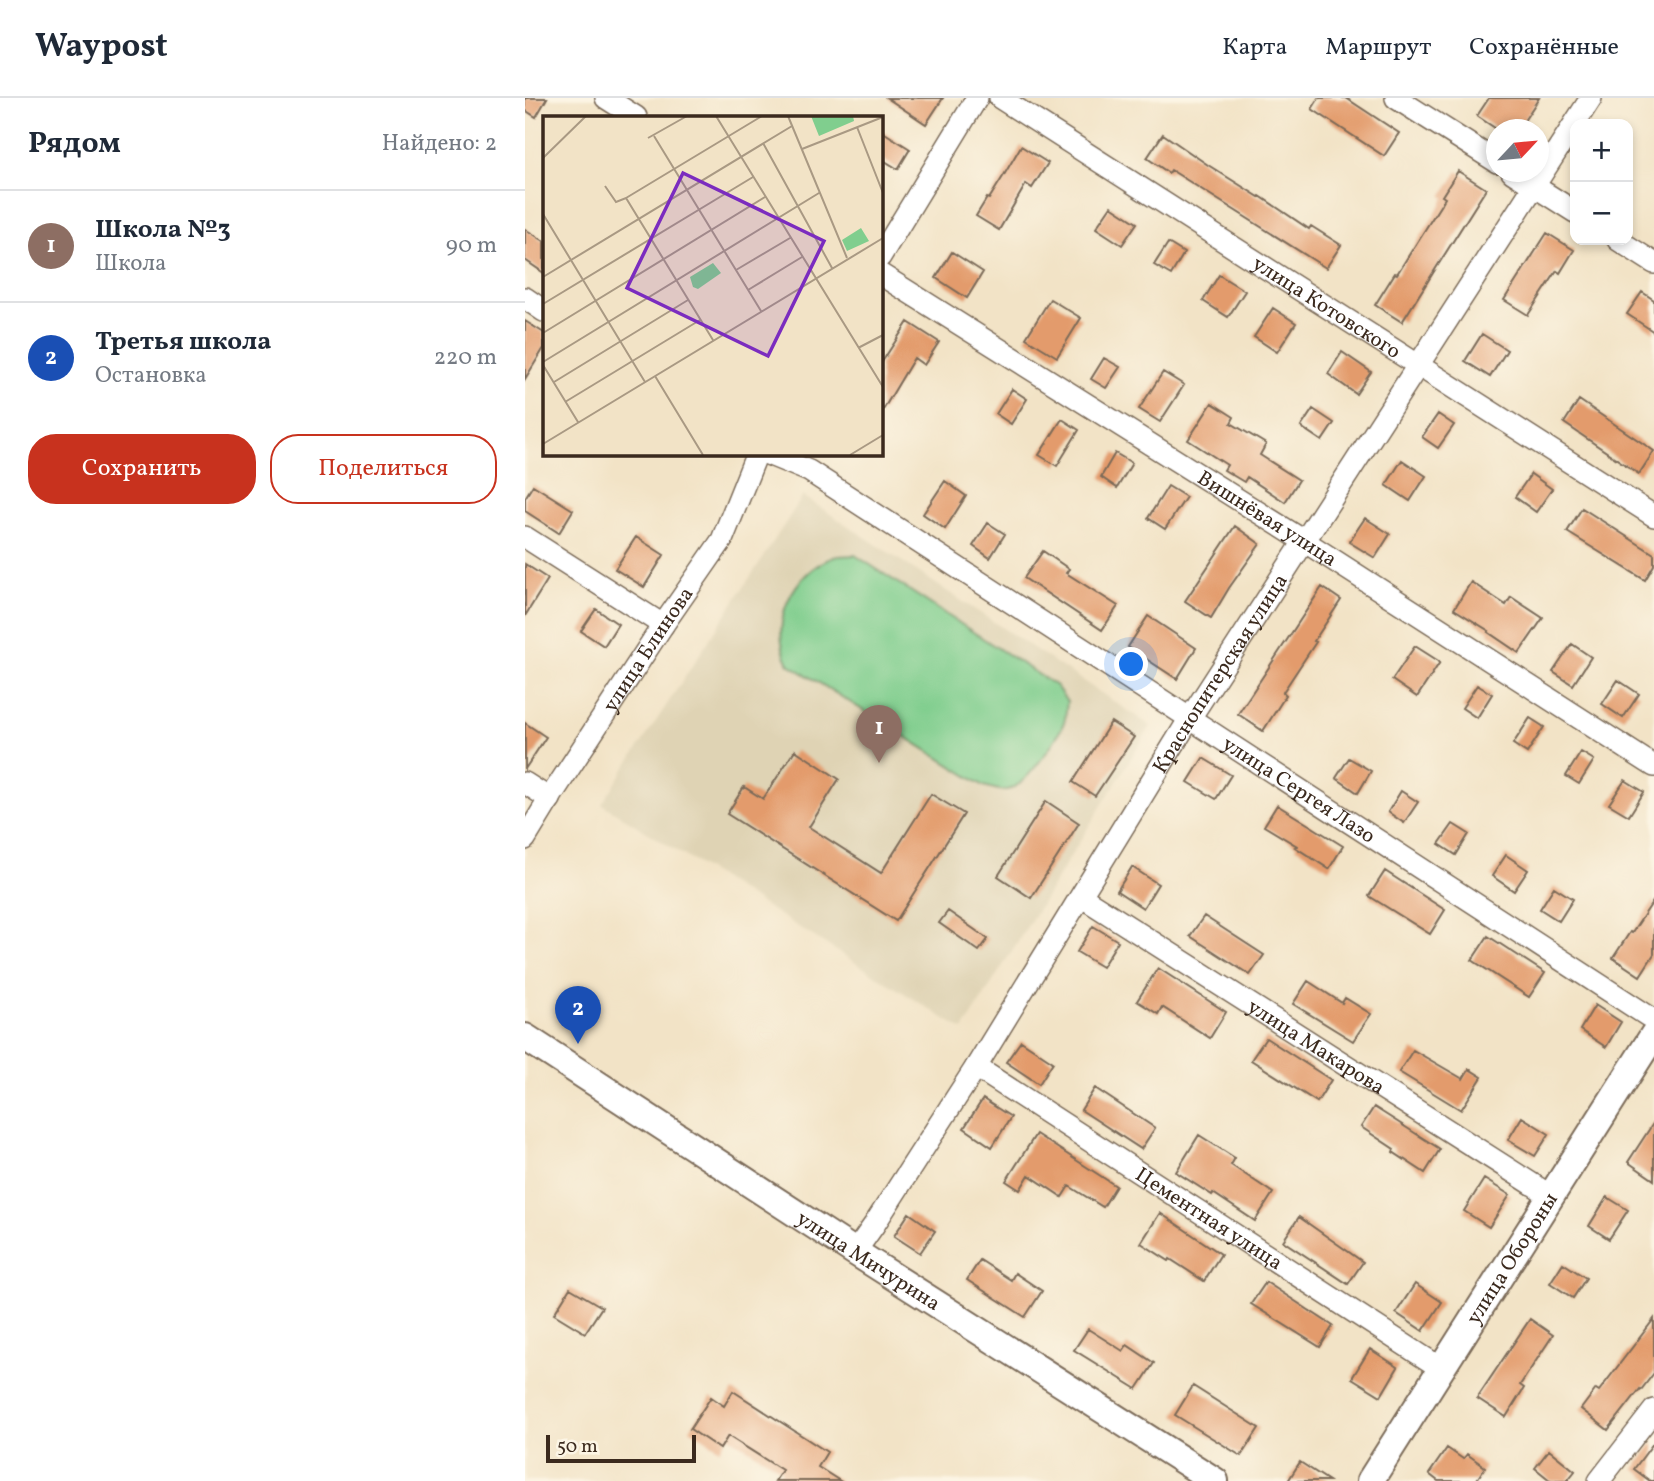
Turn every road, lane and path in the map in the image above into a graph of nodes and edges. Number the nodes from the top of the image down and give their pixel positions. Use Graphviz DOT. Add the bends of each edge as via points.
graph roads {
  1 [pos="605,98"];
  2 [pos="977,98"];
  3 [pos="1000,98"];
  4 [pos="1396,98"];
  5 [pos="1591,98"];
  6 [pos="634,116"];
  7 [pos="1486,156"];
  8 [pos="1528,182"];
  9 [pos="1535,186"];
  10 [pos="1570,209"];
  11 [pos="1626,245"];
  12 [pos="882,254"];
  13 [pos="1654,263"];
  14 [pos="882,275"];
  15 [pos="525,298"];
  16 [pos="543,310"];
  17 [pos="1418,367"];
  18 [pos="756,455"];
  19 [pos="770,455"];
  20 [pos="1654,516"];
  21 [pos="525,537"];
  22 [pos="1304,541"];
  23 [pos="663,625"];
  24 [pos="1190,718"];
  25 [pos="1654,766"];
  26 [pos="525,783"];
  27 [pos="550,799"];
  28 [pos="525,839"];
  29 [pos="1082,897"];
  30 [pos="1654,1020"];
  31 [pos="1654,1034"];
  32 [pos="525,1037"];
  33 [pos="976,1068"];
  34 [pos="1551,1196"];
  35 [pos="855,1252"];
  36 [pos="1442,1368"];
  37 [pos="1654,1410"];
  38 [pos="1215,1481"];
  39 [pos="1370,1481"];
  40 [pos="1599,1481"];
  1 -- 6 [label="street"];
  2 -- 12 [label="street"];
  3 -- 17 [label="street, улица Котовского"];
  4 -- 7 [label="street"];
  5 -- 9 [label="street, Краснопитерская улица"];
  8 -- 9 [label="street"];
  9 -- 10 [label="street"];
  9 -- 17 [label="street, Краснопитерская улица"];
  11 -- 13 [label="street"];
  14 -- 22 [label="street, Вишнёвая улица"];
  15 -- 16 [label="street"];
  17 -- 20 [label="street, улица Котовского"];
  17 -- 22 [label="street, Краснопитерская улица"];
  18 -- 23 [label="street, улица Блинова" via="722,540"];
  19 -- 24 [label="street, улица Сергея Лазо" via="809,471"];
  21 -- 23 [label="street"];
  22 -- 24 [label="street, Краснопитерская улица"];
  22 -- 25 [label="street, Вишнёвая улица"];
  23 -- 27 [label="street, улица Блинова"];
  24 -- 29 [label="street, Краснопитерская улица"];
  24 -- 30 [label="street, улица Сергея Лазо"];
  26 -- 27 [label="street"];
  27 -- 28 [label="street, улица Блинова"];
  29 -- 33 [label="street, Краснопитерская улица"];
  29 -- 34 [label="street, улица Макарова"];
  31 -- 34 [label="street, улица Обороны"];
  32 -- 35 [label="street, улица Мичурина"];
  33 -- 35 [label="street, Краснопитерская улица"];
  33 -- 36 [label="street, Цементная улица"];
  34 -- 36 [label="street, улица Обороны"];
  35 -- 38 [label="street, улица Мичурина"];
  36 -- 39 [label="street, улица Обороны"];
  37 -- 40 [label="street"];
}
